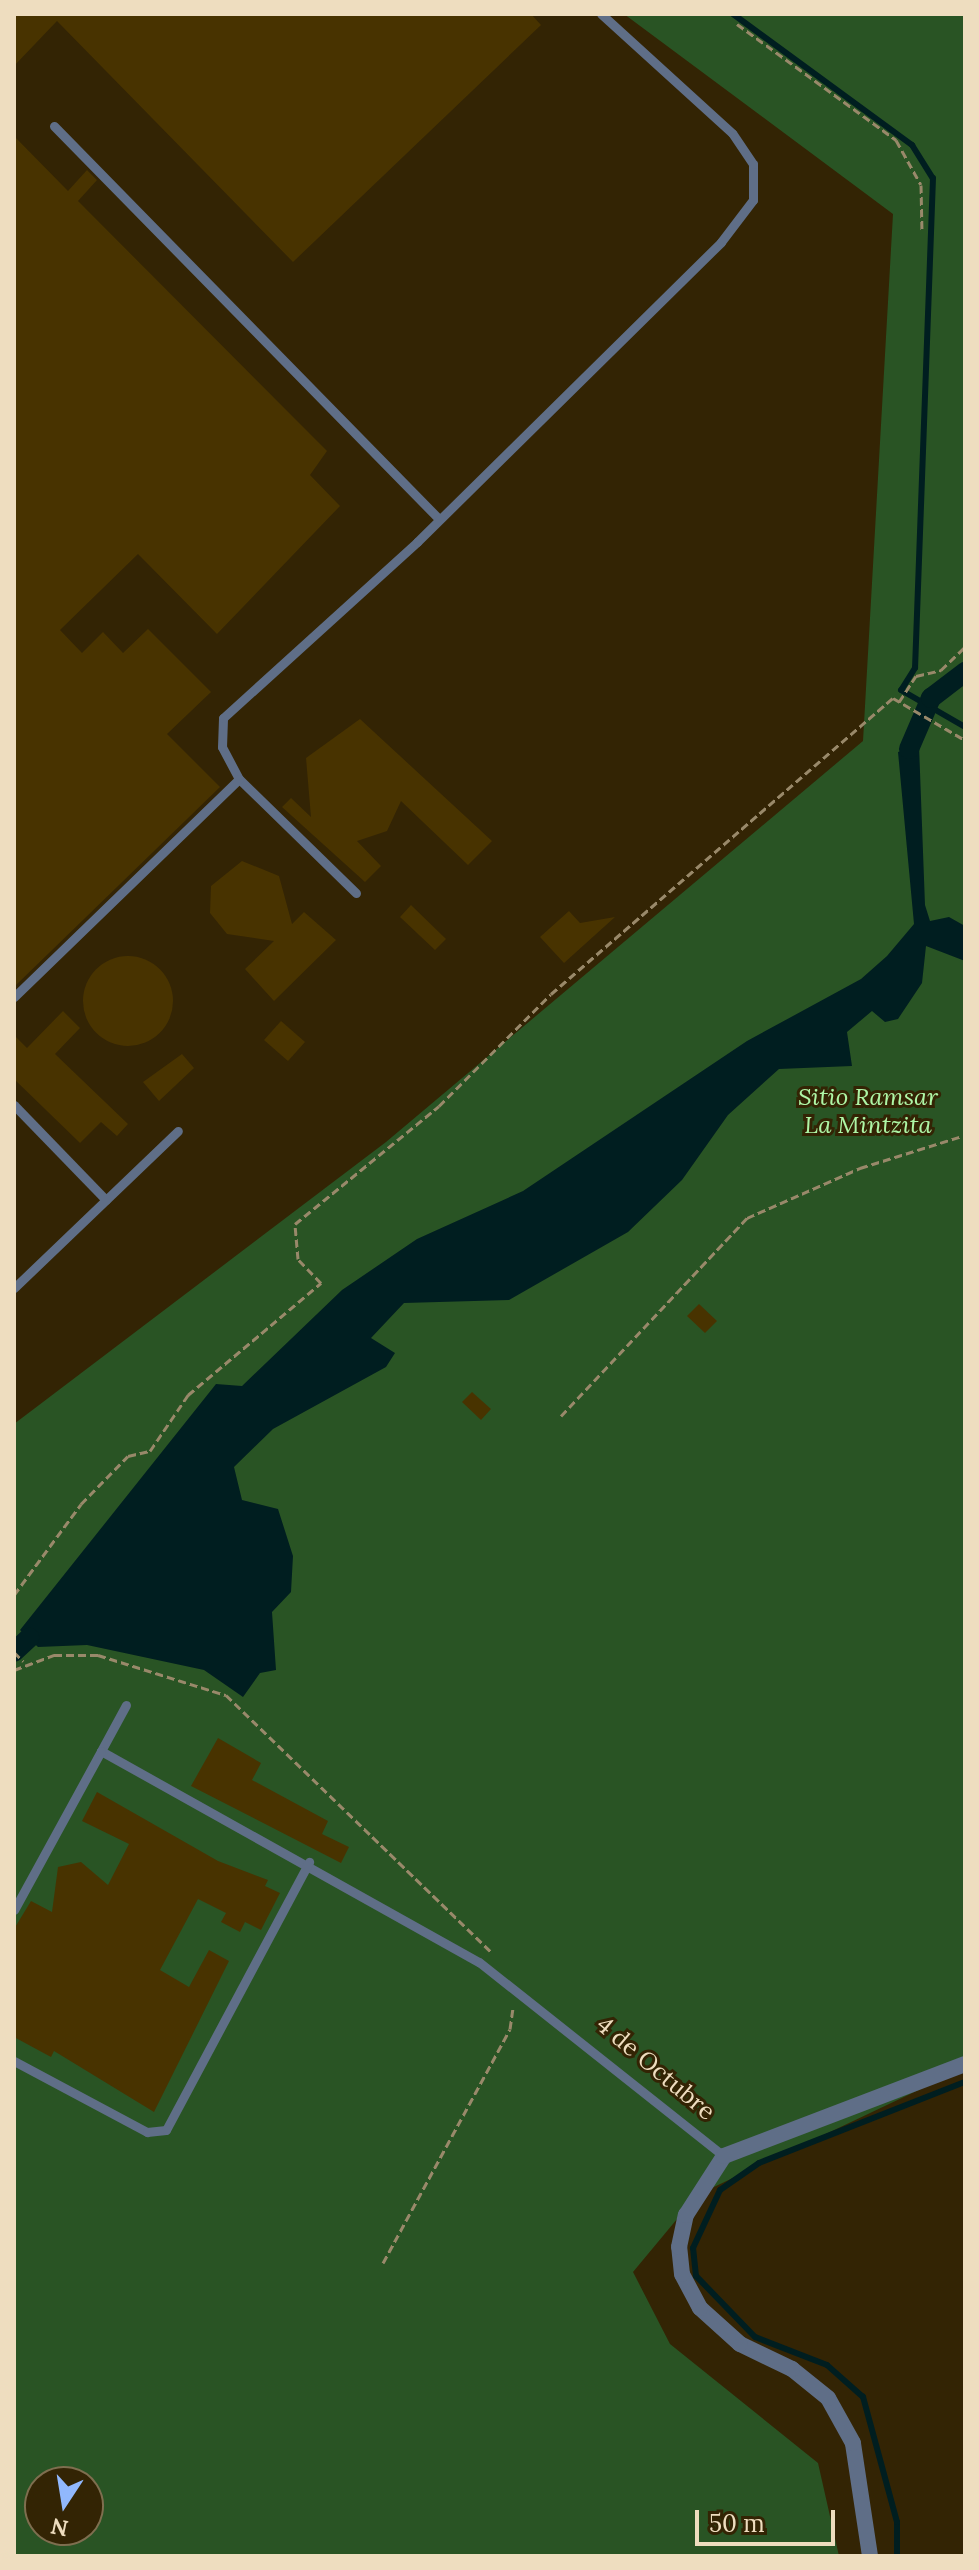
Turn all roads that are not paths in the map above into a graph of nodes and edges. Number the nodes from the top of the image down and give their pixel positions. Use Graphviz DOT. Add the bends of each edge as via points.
graph roads {
  1 [pos="601,14"];
  2 [pos="54,126"];
  3 [pos="439,519"];
  4 [pos="239,779"];
  5 [pos="356,893"];
  6 [pos="14,997"];
  7 [pos="14,1105"];
  8 [pos="178,1131"];
  9 [pos="106,1200"];
  10 [pos="14,1288"];
  11 [pos="126,1705"];
  12 [pos="101,1751"];
  13 [pos="309,1862"];
  14 [pos="14,1910"];
  15 [pos="14,2061"];
  16 [pos="965,2064"];
  17 [pos="724,2156"];
  18 [pos="870,2556"];
  1 -- 3 [label="lane" via="732,133 753,164 753,200 721,242"];
  2 -- 3 [label="lane"];
  3 -- 4 [label="lane" via="233,705 223,718 222,747"];
  4 -- 5 [label="lane"];
  4 -- 6 [label="lane"];
  7 -- 9 [label="lane"];
  8 -- 9 [label="lane"];
  9 -- 10 [label="lane"];
  11 -- 12 [label="lane"];
  12 -- 13 [label="lane, 4 de Octubre"];
  12 -- 14 [label="lane"];
  13 -- 15 [label="lane" via="166,2130 147,2132"];
  13 -- 17 [label="lane, 4 de Octubre" via="516,1989"];
  16 -- 17 [label="street"];
  17 -- 18 [label="street" via="686,2215 682,2274 700,2308 740,2344 792,2369 828,2398 853,2443"];
}
